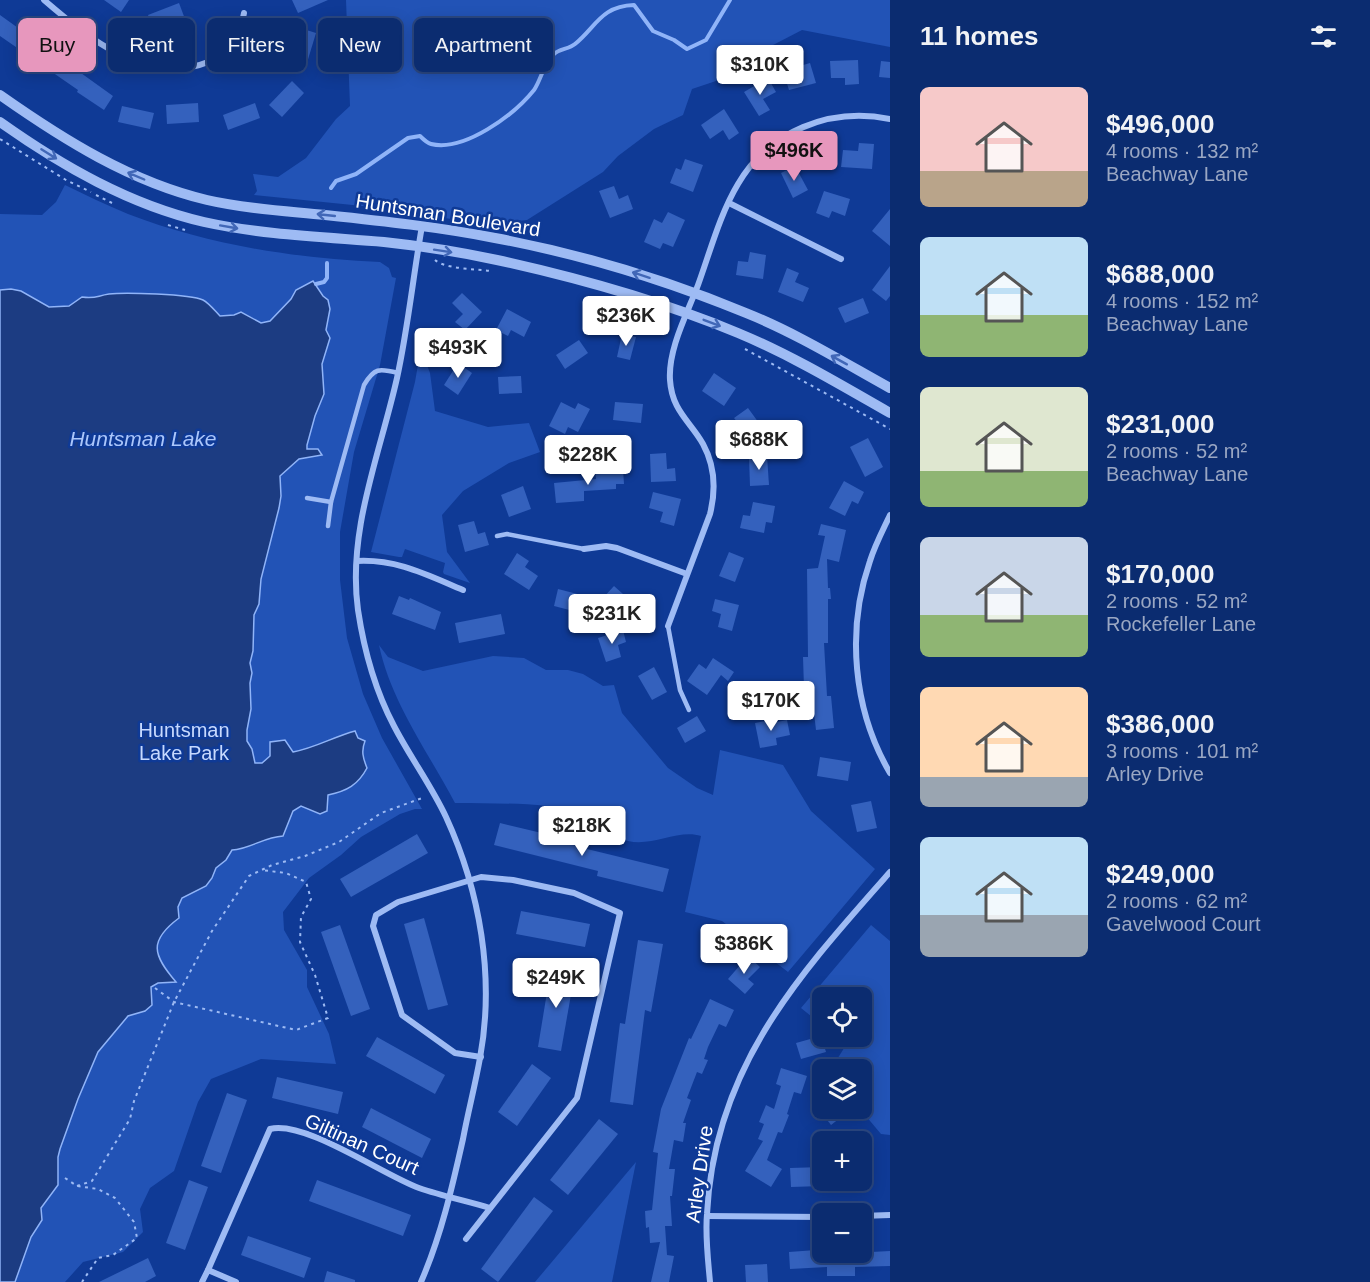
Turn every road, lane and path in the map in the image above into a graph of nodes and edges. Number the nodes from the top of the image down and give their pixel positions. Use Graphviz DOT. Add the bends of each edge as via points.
graph roads {
  1 [pos="44,0"];
  2 [pos="244,13"];
  3 [pos="0,95"];
  4 [pos="890,120"];
  5 [pos="0,122"];
  6 [pos="729,203"];
  7 [pos="422,226"];
  8 [pos="418,247"];
  9 [pos="841,259"];
  10 [pos="436,260"];
  11 [pos="492,271"];
  12 [pos="695,293"];
  13 [pos="687,314"];
  14 [pos="743,349"];
  15 [pos="398,373"];
  16 [pos="890,388"];
  17 [pos="890,413"];
  18 [pos="890,429"];
  19 [pos="307,498"];
  20 [pos="332,502"];
  21 [pos="890,515"];
  22 [pos="328,525"];
  23 [pos="881,533"];
  24 [pos="496,536"];
  25 [pos="890,536"];
  26 [pos="584,549"];
  27 [pos="357,561"];
  28 [pos="687,574"];
  29 [pos="463,590"];
  30 [pos="668,626"];
  31 [pos="689,710"];
  32 [pos="890,773"];
  33 [pos="434,794"];
  34 [pos="261,870"];
  35 [pos="890,872"];
  36 [pos="470,880"];
  37 [pos="155,988"];
  38 [pos="174,1002"];
  39 [pos="481,1057"];
  40 [pos="64,1178"];
  41 [pos="77,1186"];
  42 [pos="450,1196"];
  43 [pos="490,1208"];
  44 [pos="890,1215"];
  45 [pos="706,1216"];
  46 [pos="872,1216"];
  47 [pos="812,1217"];
  48 [pos="466,1239"];
  49 [pos="208,1270"];
  50 [pos="82,1282"];
  51 [pos="202,1282"];
  52 [pos="236,1282"];
  53 [pos="422,1282"];
  54 [pos="710,1282"];
  1 -- 2 [label="street" via="126,58 171,69 203,64 226,53 239,37"];
  7 -- 3 [label="street, Huntsman Boulevard, one-way" via="233,205 181,193 95,156"];
  4 -- 6 [label="street" via="862,116 833,118 790,133 747,169"];
  5 -- 8 [label="street, Huntsman Boulevard, one-way" via="85,176 174,214 241,229"];
  6 -- 9 [label="street"];
  6 -- 12 [label="street"];
  7 -- 8 [label="street"];
  12 -- 7 [label="street, Huntsman Boulevard, one-way" via="559,252"];
  8 -- 13 [label="street, Huntsman Boulevard, one-way" via="554,273"];
  8 -- 15 [label="street"];
  10 -- 11 [label="path"];
  12 -- 13 [label="street"];
  16 -- 12 [label="street, Huntsman Boulevard, one-way" via="794,336"];
  13 -- 17 [label="street, Huntsman Boulevard, one-way" via="784,355"];
  13 -- 28 [label="street" via="674,351 670,380 678,409 708,454 714,497"];
  14 -- 18 [label="path"];
  15 -- 20 [label="lane" via="382,369 371,374 364,385"];
  15 -- 27 [label="street" via="362,513"];
  19 -- 20 [label="lane"];
  20 -- 22 [label="lane"];
  21 -- 23 [label="street"];
  23 -- 25 [label="street"];
  23 -- 32 [label="street" via="863,583 856,647 863,708"];
  24 -- 26 [label="lane" via="507,534"];
  26 -- 28 [label="street" via="616,548"];
  27 -- 29 [label="street" via="398,564"];
  27 -- 33 [label="street" via="362,635 375,681 394,726"];
  28 -- 30 [label="street"];
  30 -- 31 [label="lane" via="680,690"];
  33 -- 34 [label="path" via="381,813 339,842"];
  33 -- 36 [label="street"];
  34 -- 38 [label="path" via="249,876 212,931"];
  34 -- 38 [label="path" via="286,873 306,882 311,899 301,917 300,942 328,1018 296,1029"];
  35 -- 45 [label="street, Arley Drive" via="787,997 746,1061 720,1128"];
  36 -- 39 [label="street" via="480,920 485,970"];
  36 -- 39 [label="street" via="398,902 376,915 373,926 402,1016 455,1053"];
  36 -- 43 [label="street" via="513,880 574,893 620,913 577,1098"];
  37 -- 38 [label="path"];
  38 -- 41 [label="path" via="130,1119 92,1181"];
  39 -- 42 [label="street"];
  40 -- 41 [label="path"];
  41 -- 50 [label="path" via="98,1189 115,1198 134,1222 137,1238 113,1255 98,1258"];
  42 -- 43 [label="street"];
  42 -- 49 [label="street, Giltinan Court" via="418,1187 328,1142 281,1126 270,1129"];
  42 -- 53 [label="street"];
  43 -- 48 [label="street"];
  44 -- 46 [label="street"];
  45 -- 47 [label="street"];
  45 -- 54 [label="street, Arley Drive"];
  49 -- 51 [label="street, Giltinan Court"];
  49 -- 52 [label="street"];
}
